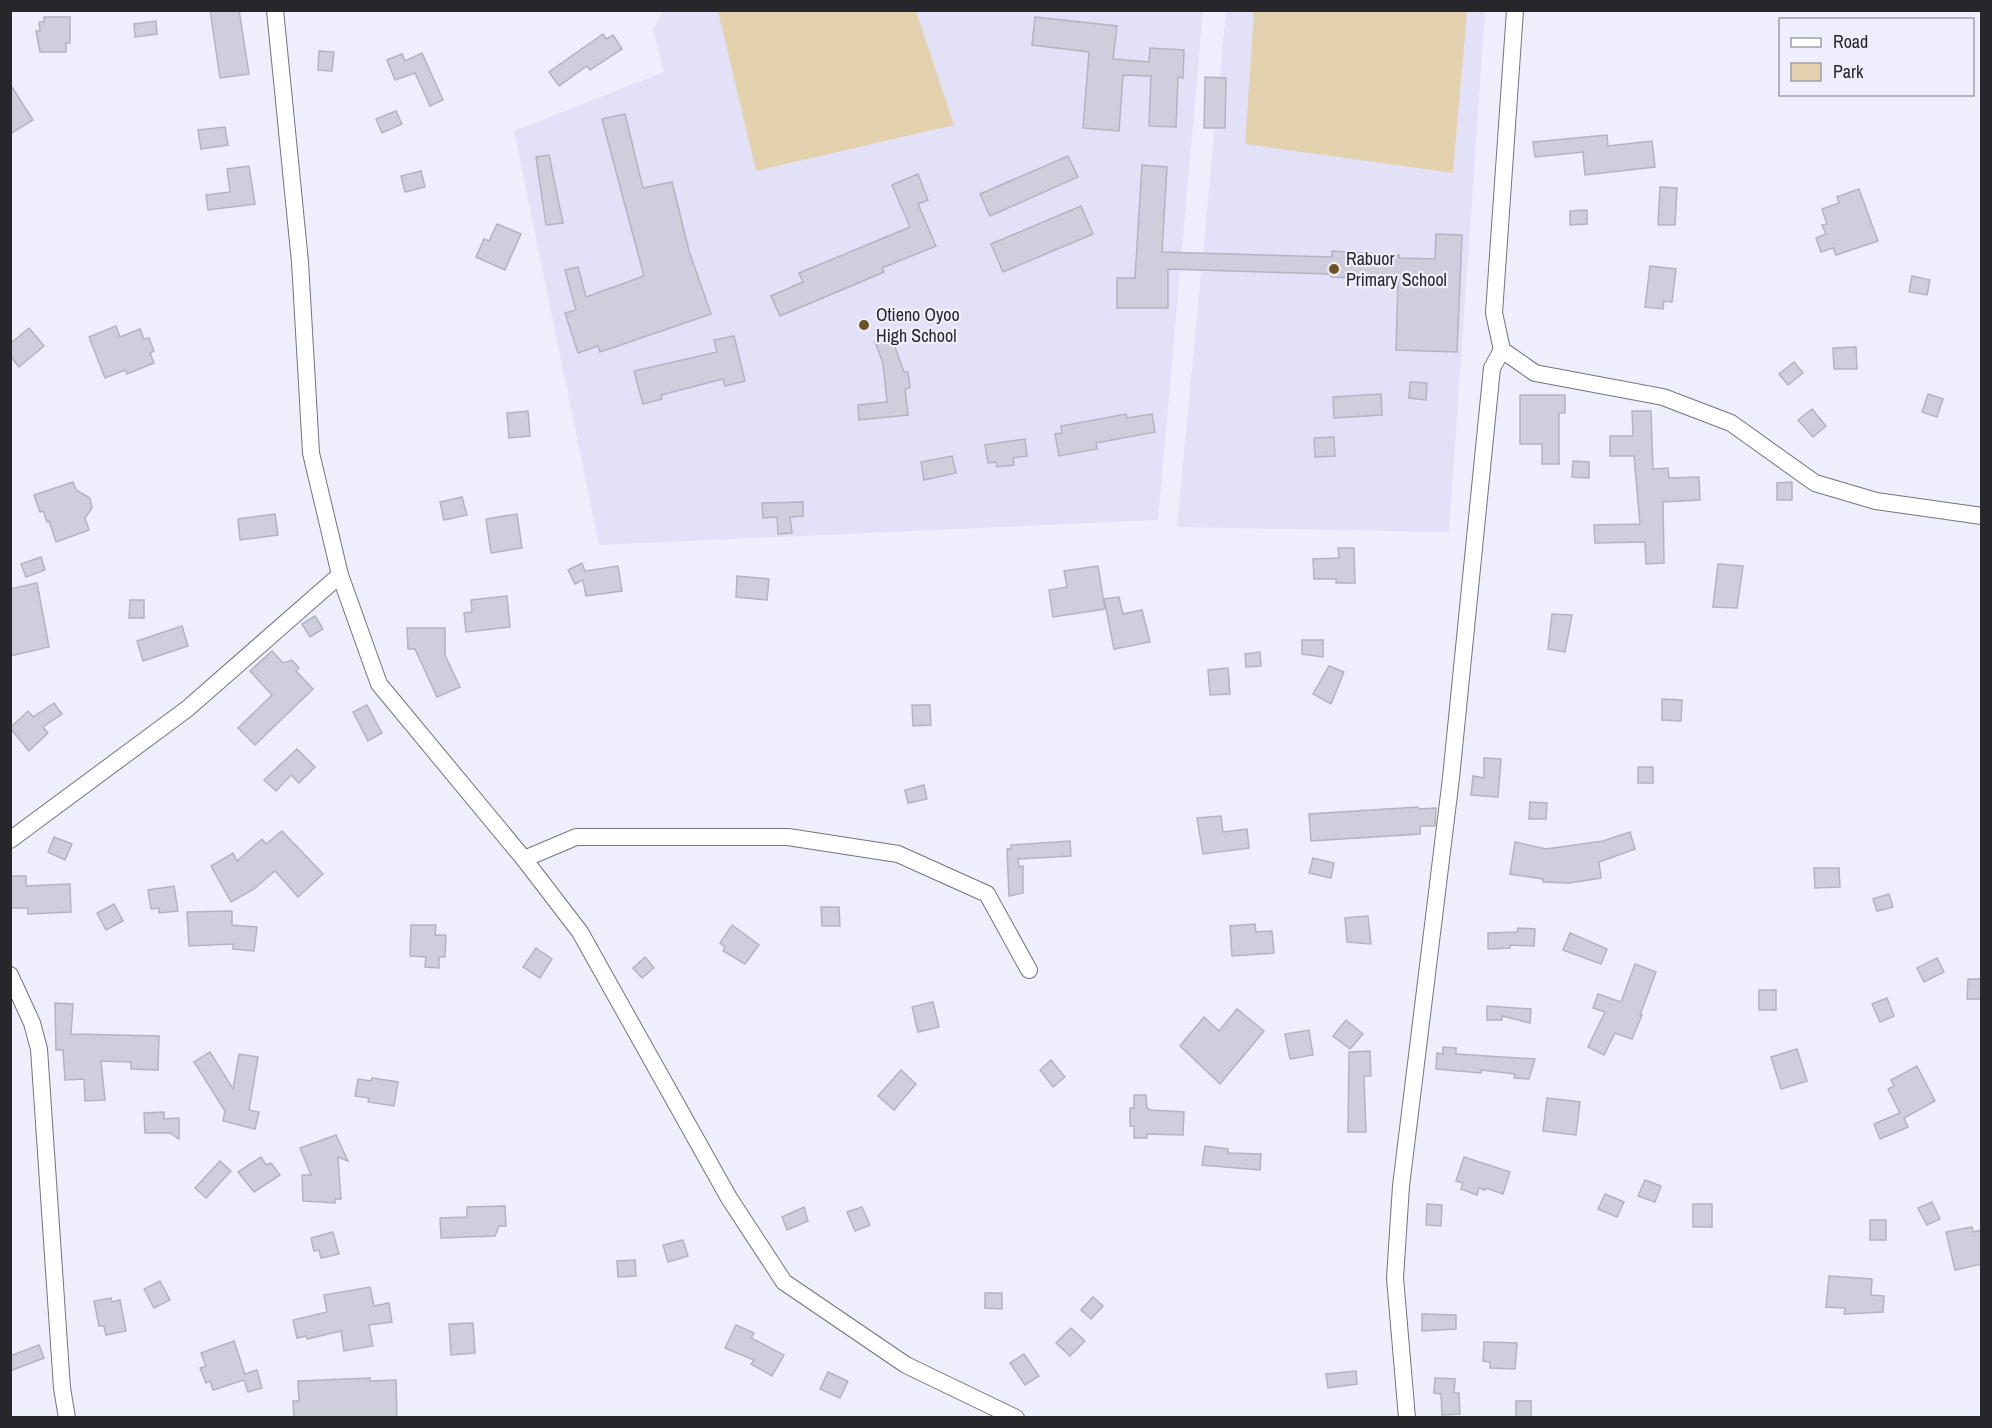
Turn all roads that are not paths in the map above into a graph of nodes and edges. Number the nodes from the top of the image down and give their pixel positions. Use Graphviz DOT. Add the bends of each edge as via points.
graph roads {
  1 [pos="275,10"];
  2 [pos="1515,10"];
  3 [pos="1502,350"];
  4 [pos="1982,516"];
  5 [pos="340,575"];
  6 [pos="10,840"];
  7 [pos="524,859"];
  8 [pos="1029,970"];
  9 [pos="10,975"];
  10 [pos="67,1418"];
  11 [pos="1016,1418"];
  12 [pos="1407,1418"];
  1 -- 5 [label="street" via="300,262 311,453"];
  2 -- 3 [label="street" via="1494,313"];
  3 -- 4 [label="street" via="1535,373 1663,397 1731,423 1815,483 1876,501"];
  3 -- 12 [label="street" via="1492,368 1451,778 1401,1185 1395,1278"];
  5 -- 6 [label="street" via="187,710"];
  5 -- 7 [label="street" via="379,684"];
  7 -- 8 [label="street" via="576,837 788,837 898,854 987,894"];
  7 -- 11 [label="street" via="580,932 729,1198 784,1282 906,1365"];
  9 -- 10 [label="street" via="39,1049"];
}
